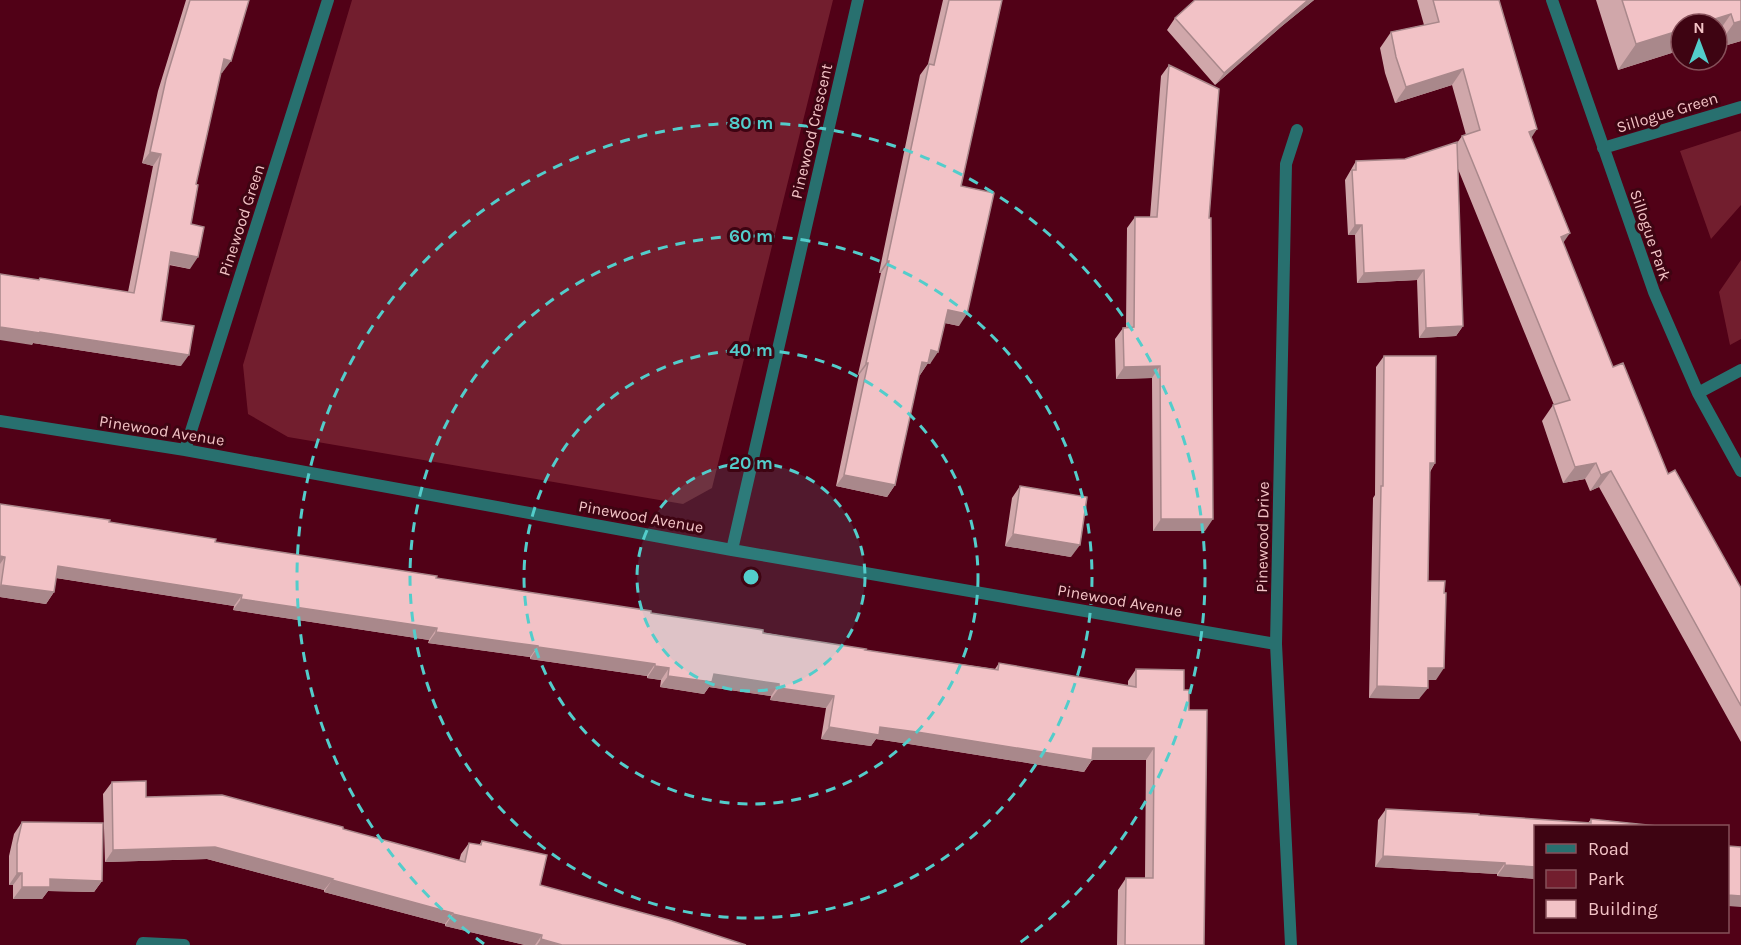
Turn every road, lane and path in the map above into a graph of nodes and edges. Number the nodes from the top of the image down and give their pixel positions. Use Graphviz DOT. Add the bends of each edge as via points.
graph roads {
  1 [pos="328,0"];
  2 [pos="858,0"];
  3 [pos="1552,0"];
  4 [pos="1741,107"];
  5 [pos="1297,130"];
  6 [pos="1603,148"];
  7 [pos="1741,370"];
  8 [pos="1698,393"];
  9 [pos="0,421"];
  10 [pos="185,450"];
  11 [pos="1741,471"];
  12 [pos="732,549"];
  13 [pos="1276,644"];
  14 [pos="142,945"];
  15 [pos="184,945"];
  16 [pos="1292,945"];
  1 -- 10 [label="street, Pinewood Green"];
  2 -- 12 [label="street, Pinewood Crescent"];
  3 -- 6 [label="street, Sillogue Park"];
  4 -- 6 [label="street, Sillogue Green"];
  5 -- 13 [label="street, Pinewood Drive" via="1286,164"];
  6 -- 8 [label="street, Sillogue Park" via="1654,292"];
  7 -- 8 [label="street"];
  8 -- 11 [label="street, Sillogue Park"];
  9 -- 10 [label="street, Pinewood Avenue"];
  10 -- 12 [label="street, Pinewood Avenue"];
  12 -- 13 [label="street, Pinewood Avenue"];
  13 -- 16 [label="street, Pinewood Drive"];
  14 -- 15 [label="street"];
}
